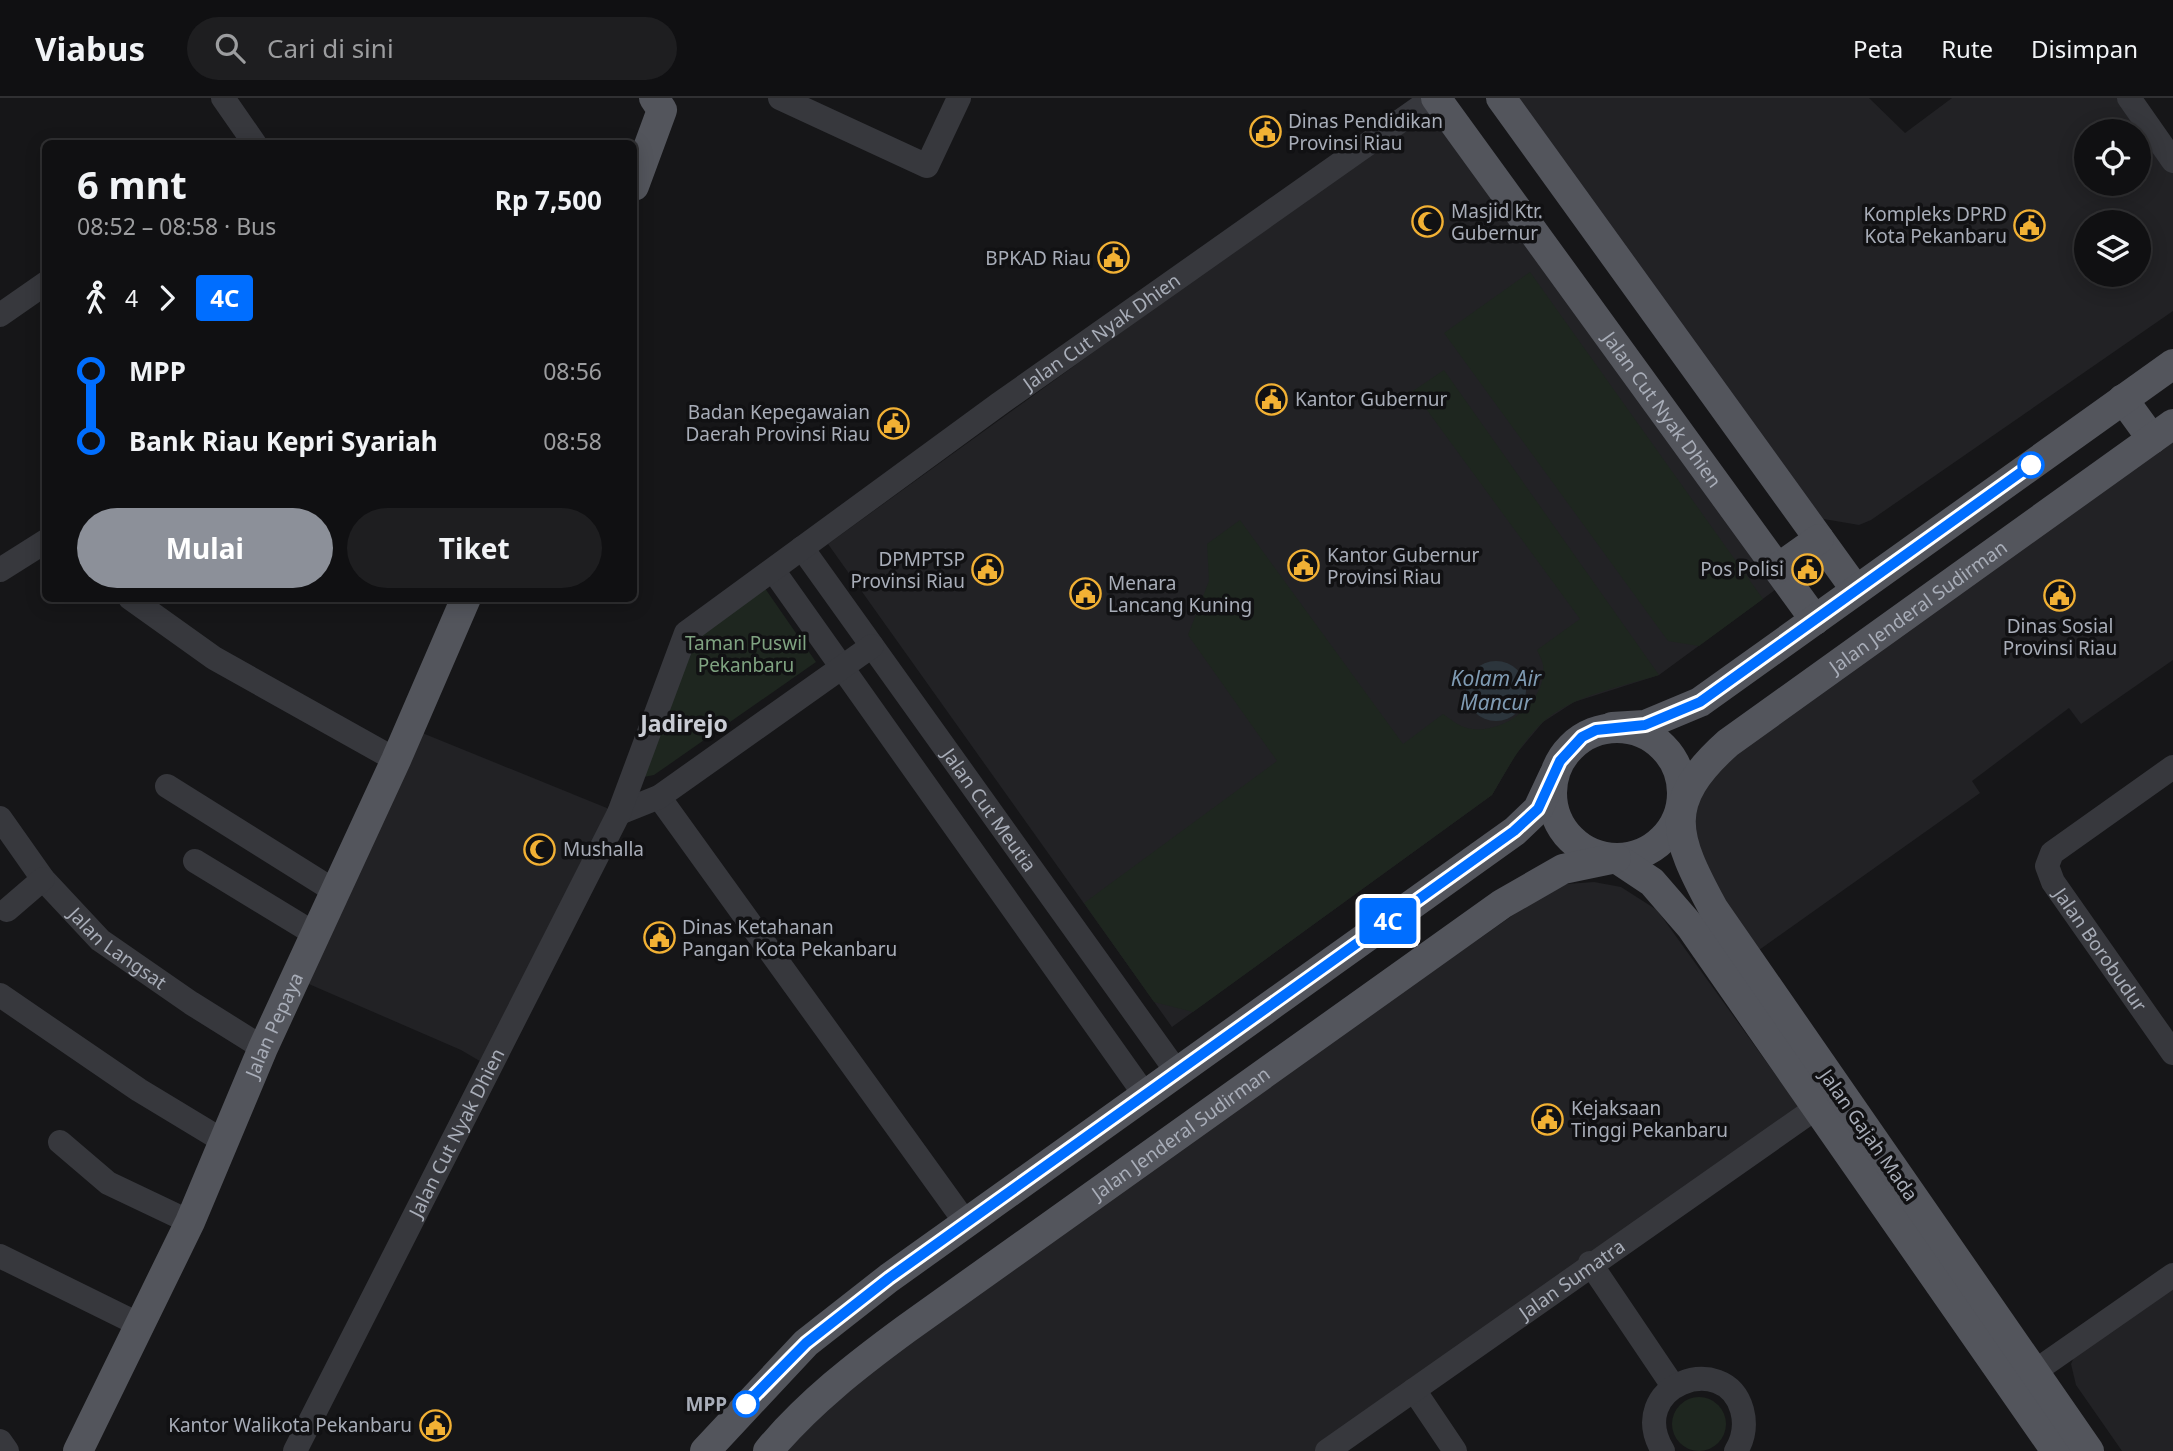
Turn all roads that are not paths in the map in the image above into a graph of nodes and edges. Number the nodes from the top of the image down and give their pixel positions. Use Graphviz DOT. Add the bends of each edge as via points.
graph roads {
  1 [pos="223,98"];
  2 [pos="780,98"];
  3 [pos="959,98"];
  4 [pos="1434,98"];
  5 [pos="1501,98"];
  6 [pos="2129,98"];
  7 [pos="661,102"];
  8 [pos="249,140"];
  9 [pos="2173,161"];
  10 [pos="637,177"];
  11 [pos="42,285"];
  12 [pos="0,314"];
  13 [pos="2173,364"];
  14 [pos="2123,399"];
  15 [pos="2162,432"];
  16 [pos="1819,539"];
  17 [pos="42,544"];
  18 [pos="802,548"];
  19 [pos="1778,568"];
  20 [pos="0,570"];
  21 [pos="773,570"];
  22 [pos="1856,590"];
  23 [pos="136,602"];
  24 [pos="464,602"];
  25 [pos="1815,620"];
  26 [pos="872,646"];
  27 [pos="842,668"];
  28 [pos="1612,727"];
  29 [pos="396,760"];
  30 [pos="2173,767"];
  31 [pos="1554,775"];
  32 [pos="167,786"];
  33 [pos="659,797"];
  34 [pos="1681,806"];
  35 [pos="619,813"];
  36 [pos="0,818"];
  37 [pos="1616,858"];
  38 [pos="195,861"];
  39 [pos="43,878"];
  40 [pos="333,890"];
  41 [pos="8,910"];
  42 [pos="315,934"];
  43 [pos="0,995"];
  44 [pos="263,1048"];
  45 [pos="2173,1053"];
  46 [pos="1177,1072"];
  47 [pos="1145,1095"];
  48 [pos="1816,1108"];
  49 [pos="60,1142"];
  50 [pos="225,1142"];
  51 [pos="1886,1183"];
  52 [pos="190,1222"];
  53 [pos="966,1223"];
  54 [pos="0,1256"];
  55 [pos="1590,1263"];
  56 [pos="2173,1275"];
  57 [pos="142,1326"];
  58 [pos="2023,1380"];
  59 [pos="1673,1386"];
  60 [pos="1414,1390"];
  61 [pos="0,1441"];
  62 [pos="7,1451"];
  63 [pos="78,1451"];
  64 [pos="295,1451"];
  65 [pos="705,1451"];
  66 [pos="768,1451"];
  67 [pos="1326,1451"];
  68 [pos="1455,1451"];
  69 [pos="1663,1451"];
  70 [pos="1736,1451"];
  71 [pos="2056,1451"];
  72 [pos="2089,1451"];
  1 -- 8 [label="street"];
  2 -- 3 [label="street" via="927,166"];
  4 -- 18 [label="street, Jalan Cut Nyak Dhien"];
  4 -- 19 [label="main road, Jalan Cut Nyak Dhien"];
  5 -- 16 [label="main road"];
  6 -- 9 [label="street"];
  7 -- 10 [label="main road"];
  11 -- 12 [label="street"];
  13 -- 14 [label="main road"];
  14 -- 15 [label="main road"];
  14 -- 22 [label="main road"];
  15 -- 34 [label="main road, Jalan Jenderal Sudirman" via="1728,743 1691,781"];
  16 -- 19 [label="main road"];
  16 -- 22 [label="main road"];
  17 -- 20 [label="street"];
  18 -- 21 [label="street, Jalan Cut Nyak Dhien"];
  18 -- 26 [label="street, Jalan Cut Meutia"];
  19 -- 25 [label="main road, Jalan Cut Nyak Dhien"];
  21 -- 27 [label="street, Jalan Cut Meutia"];
  21 -- 35 [label="street, Jalan Cut Nyak Dhien" via="686,633"];
  22 -- 25 [label="main road"];
  23 -- 29 [label="street" via="214,658"];
  24 -- 29 [label="main road, Jalan Pepaya"];
  25 -- 28 [label="main road" via="1700,702 1645,725"];
  26 -- 27 [label="street"];
  26 -- 46 [label="street, Jalan Cut Meutia"];
  27 -- 33 [label="street"];
  27 -- 47 [label="street, Jalan Cut Meutia"];
  28 -- 31 [label="main road" via="1582,737"];
  28 -- 34 [label="main road" via="1645,734 1665,750 1679,772"];
  29 -- 40 [label="main road, Jalan Pepaya"];
  30 -- 45 [label="street, Jalan Borobudur" via="2052,853 2047,866 2053,882"];
  31 -- 37 [label="main road" via="1555,813 1565,832 1581,847"];
  31 -- 46 [label="main road" via="1538,809 1514,831"];
  32 -- 40 [label="street"];
  33 -- 35 [label="street"];
  33 -- 53 [label="street"];
  34 -- 37 [label="main road" via="1676,822 1658,844"];
  34 -- 51 [label="main road, Jalan Gajah Mada" via="1686,851 1713,908"];
  35 -- 64 [label="street, Jalan Cut Nyak Dhien"];
  36 -- 39 [label="street, Jalan Langsat"];
  37 -- 48 [label="main road, Jalan Gajah Mada" via="1667,897"];
  37 -- 66 [label="main road, Jalan Jenderal Sudirman" via="1563,869 1502,904 906,1329 847,1374"];
  38 -- 42 [label="street"];
  39 -- 41 [label="street"];
  39 -- 44 [label="street, Jalan Langsat" via="100,940"];
  40 -- 42 [label="main road, Jalan Pepaya"];
  42 -- 44 [label="main road, Jalan Pepaya"];
  43 -- 50 [label="street" via="139,1090"];
  44 -- 50 [label="main road, Jalan Pepaya"];
  46 -- 47 [label="main road"];
  47 -- 53 [label="main road"];
  48 -- 51 [label="main road, Jalan Gajah Mada"];
  48 -- 55 [label="street, Jalan Sumatra"];
  49 -- 52 [label="street" via="108,1183"];
  50 -- 52 [label="main road, Jalan Pepaya"];
  51 -- 58 [label="main road, Jalan Gajah Mada"];
  52 -- 57 [label="main road, Jalan Pepaya"];
  53 -- 65 [label="main road" via="806,1343"];
  54 -- 57 [label="street"];
  55 -- 59 [label="street"];
  55 -- 60 [label="street, Jalan Sumatra"];
  56 -- 58 [label="street"];
  57 -- 63 [label="main road, Jalan Pepaya"];
  58 -- 71 [label="main road, Jalan Gajah Mada"];
  58 -- 72 [label="main road, Jalan Gajah Mada"];
  59 -- 69 [label="street" via="1656,1409 1653,1423"];
  59 -- 70 [label="street" via="1703,1378 1731,1391 1745,1420"];
  60 -- 67 [label="street, Jalan Sumatra"];
  60 -- 68 [label="street"];
  61 -- 62 [label="street"];
}
